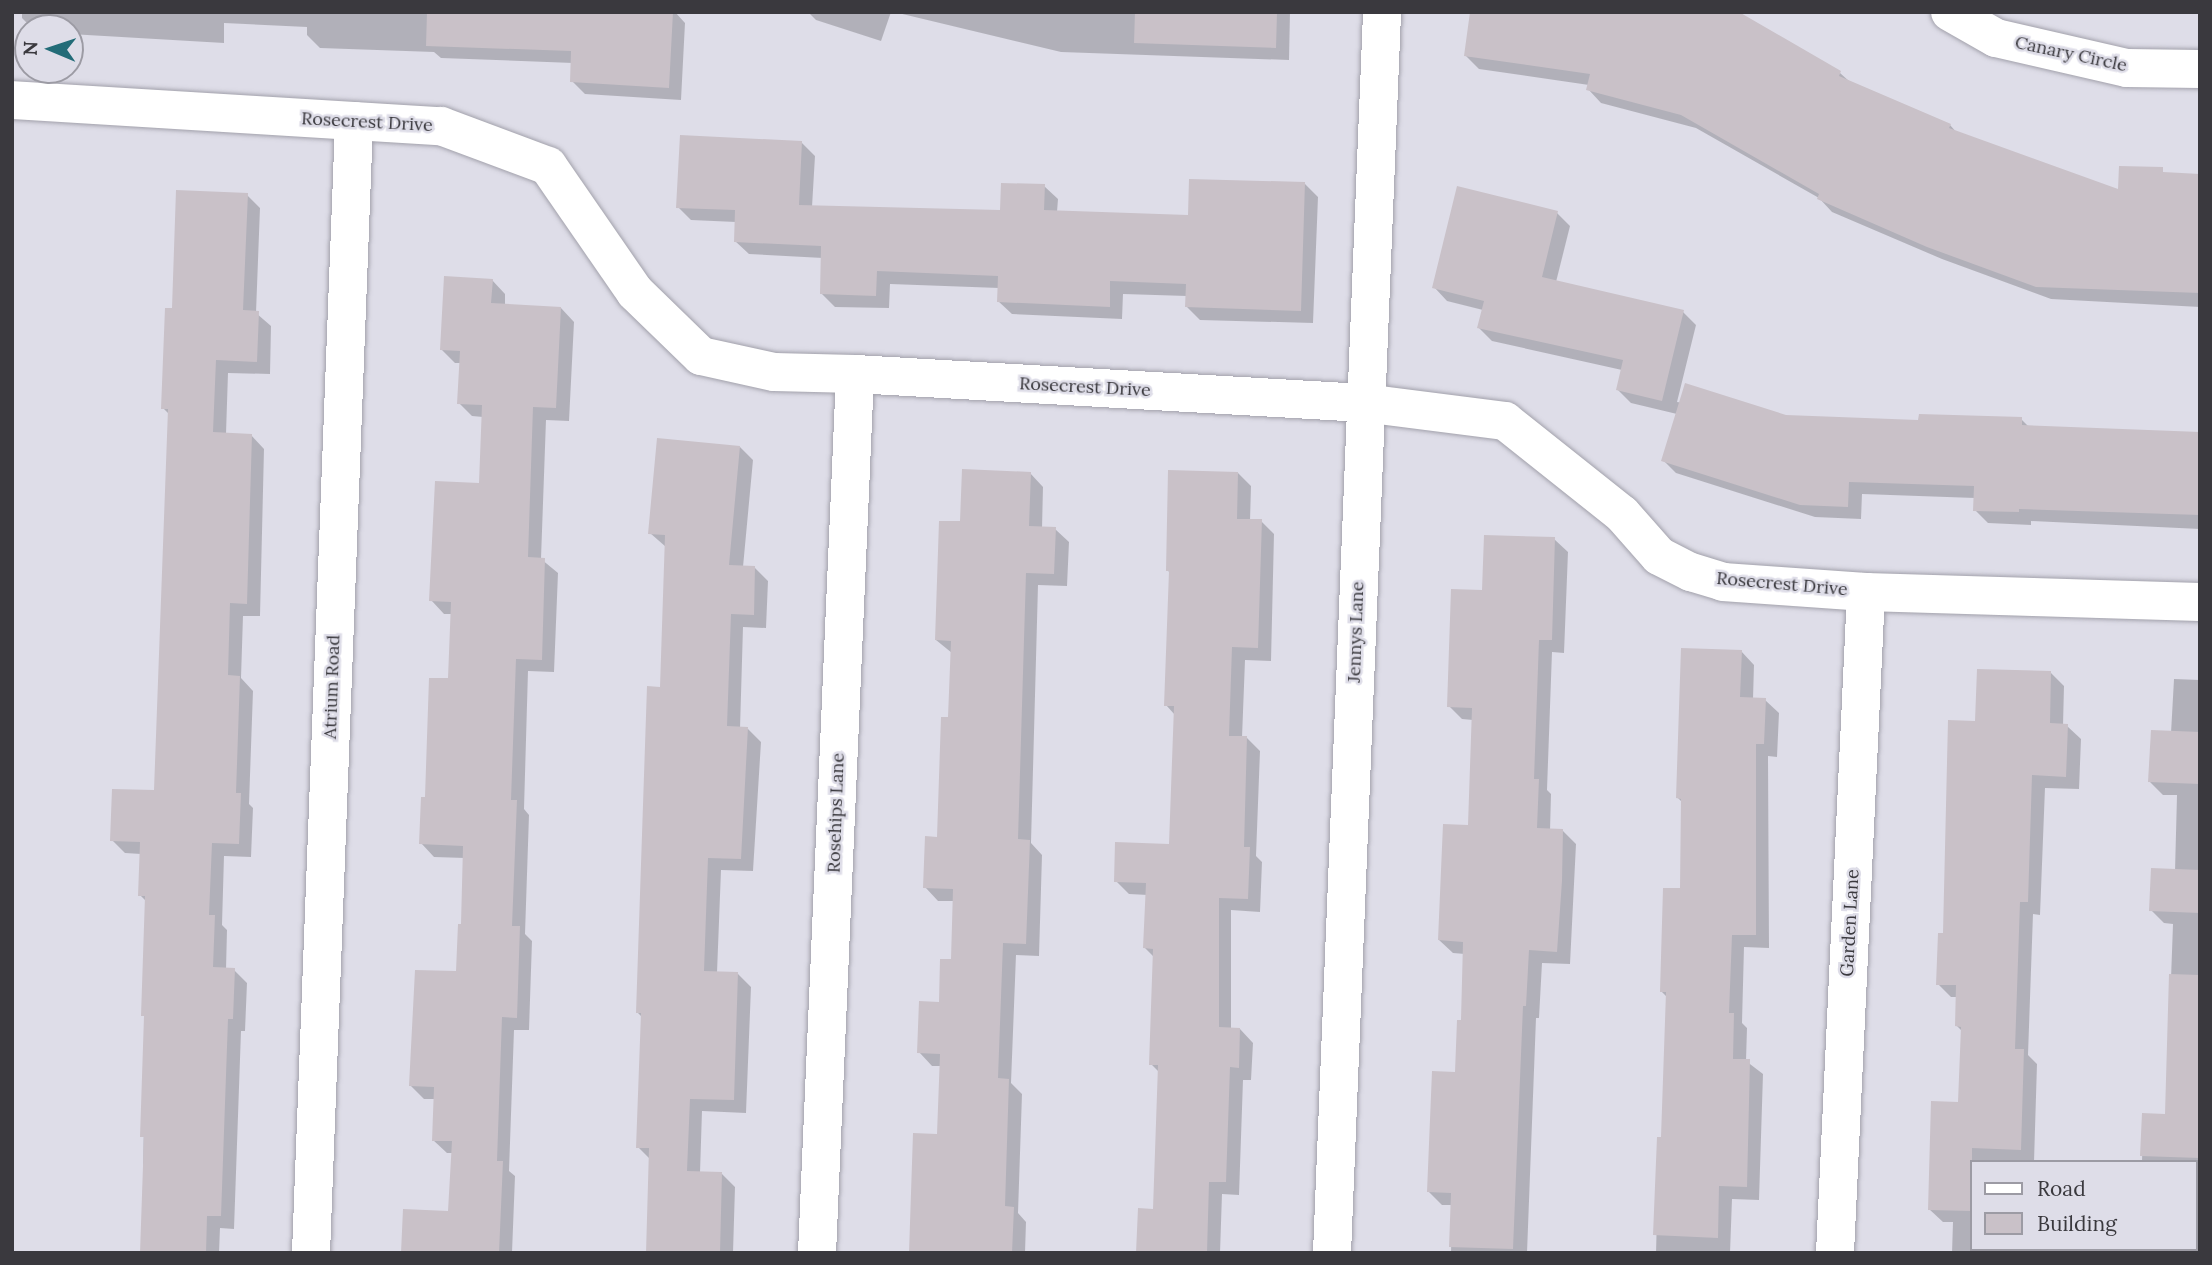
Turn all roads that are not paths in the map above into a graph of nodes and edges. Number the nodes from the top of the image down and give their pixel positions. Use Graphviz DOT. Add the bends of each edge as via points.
graph roads {
  1 [pos="1382,12"];
  2 [pos="1950,12"];
  3 [pos="2200,69"];
  4 [pos="12,100"];
  5 [pos="354,121"];
  6 [pos="855,373"];
  7 [pos="1364,403"];
  8 [pos="1866,592"];
  9 [pos="2200,602"];
  10 [pos="311,1253"];
  11 [pos="817,1253"];
  12 [pos="1332,1253"];
  13 [pos="1835,1253"];
  1 -- 7 [label="street, Jennys Lane"];
  2 -- 3 [label="street, Canary Circle" via="1996,38 2127,68"];
  4 -- 5 [label="street, Rosecrest Drive"];
  5 -- 6 [label="street, Rosecrest Drive" via="441,126 548,166 635,292 701,356 774,372"];
  5 -- 10 [label="street, Atrium Road"];
  6 -- 7 [label="street, Rosecrest Drive"];
  6 -- 11 [label="street, Rosehips Lane"];
  7 -- 8 [label="street, Rosecrest Drive" via="1505,421 1622,514 1659,556 1691,572 1723,582"];
  7 -- 12 [label="street, Jennys Lane"];
  8 -- 9 [label="street, Rosecrest Drive"];
  8 -- 13 [label="street, Garden Lane"];
}
